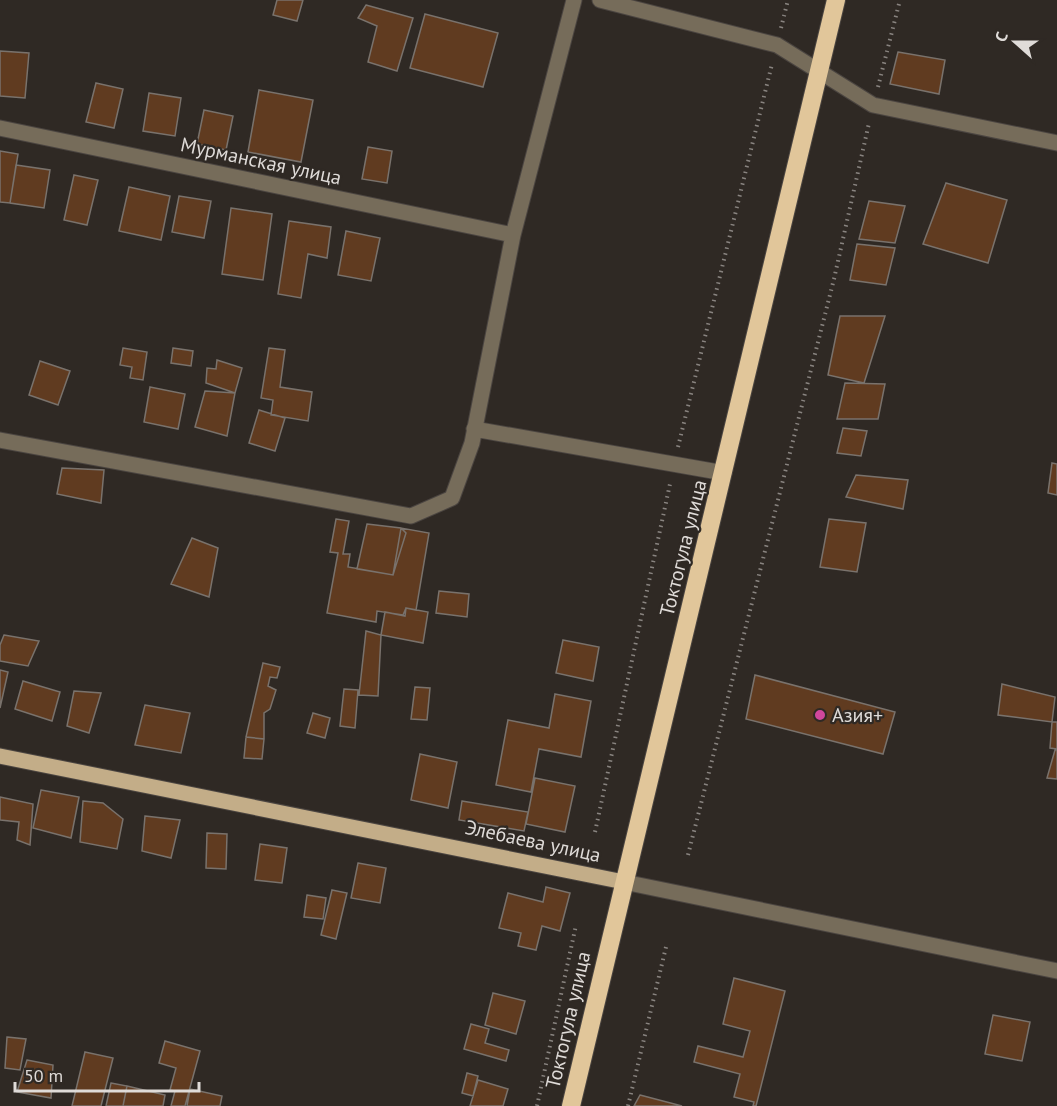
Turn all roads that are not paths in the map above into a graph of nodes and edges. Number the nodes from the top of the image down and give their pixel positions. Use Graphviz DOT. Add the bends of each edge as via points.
graph roads {
  1 [pos="574,0"];
  2 [pos="600,0"];
  3 [pos="836,0"];
  4 [pos="819,69"];
  5 [pos="0,128"];
  6 [pos="1057,143"];
  7 [pos="513,235"];
  8 [pos="474,429"];
  9 [pos="0,440"];
  10 [pos="724,473"];
  11 [pos="0,756"];
  12 [pos="624,882"];
  13 [pos="1057,971"];
  14 [pos="571,1106"];
  1 -- 7 [label="street"];
  2 -- 4 [label="street" via="777,45"];
  3 -- 4 [label="highway, Токтогула улица"];
  4 -- 6 [label="street" via="873,105"];
  4 -- 10 [label="highway, Токтогула улица"];
  5 -- 7 [label="street, Мурманская улица"];
  7 -- 8 [label="street"];
  8 -- 9 [label="street" via="452,498 411,516"];
  8 -- 10 [label="street"];
  10 -- 12 [label="highway, Токтогула улица"];
  11 -- 12 [label="main road, Элебаева улица"];
  12 -- 13 [label="street, Элебаева улица"];
  12 -- 14 [label="highway, Токтогула улица"];
}
